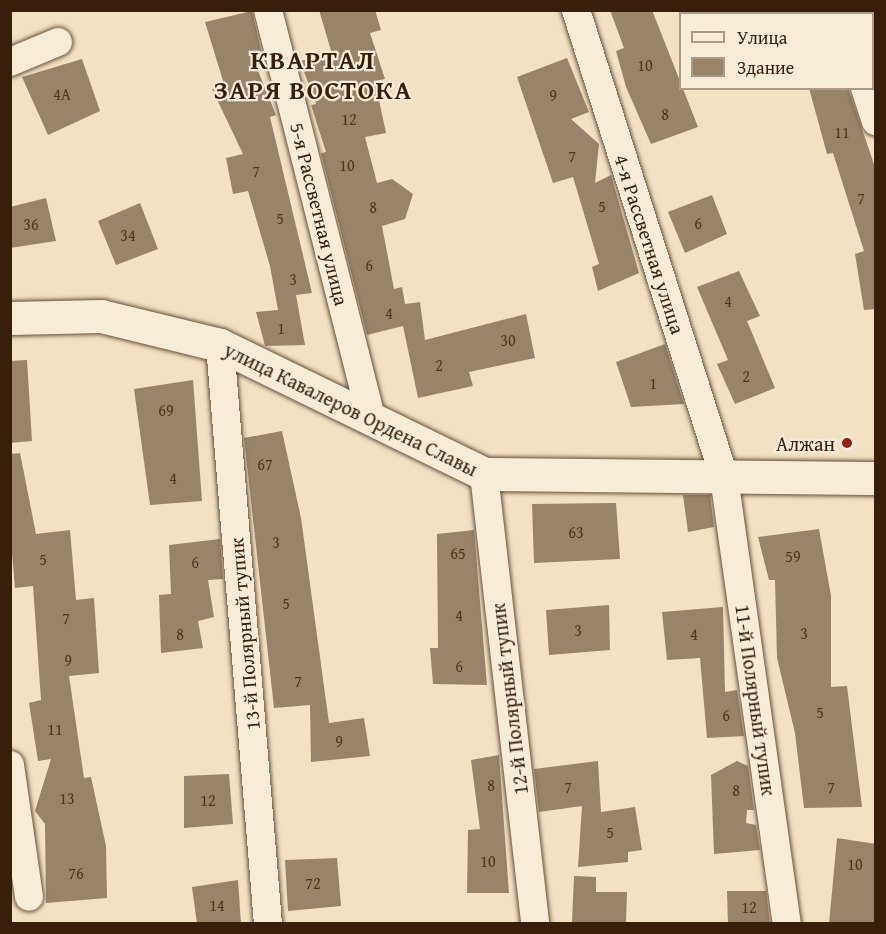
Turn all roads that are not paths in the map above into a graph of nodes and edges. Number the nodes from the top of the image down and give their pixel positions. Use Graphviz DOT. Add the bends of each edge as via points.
graph roads {
  1 [pos="268,10"];
  2 [pos="576,10"];
  3 [pos="57,42"];
  4 [pos="10,62"];
  5 [pos="866,90"];
  6 [pos="876,121"];
  7 [pos="10,318"];
  8 [pos="220,345"];
  9 [pos="371,417"];
  10 [pos="484,474"];
  11 [pos="724,477"];
  12 [pos="876,478"];
  13 [pos="10,765"];
  14 [pos="29,897"];
  15 [pos="268,924"];
  16 [pos="535,924"];
  17 [pos="787,924"];
  1 -- 9 [label="street, 5-я Рассветная улица"];
  2 -- 11 [label="street, 4-я Рассветная улица"];
  3 -- 4 [label="street"];
  5 -- 6 [label="street"];
  7 -- 8 [label="street, улица Кавалеров Ордена Славы" via="101,316"];
  8 -- 9 [label="street, улица Кавалеров Ордена Славы"];
  8 -- 15 [label="street, 13-й Полярный тупик"];
  9 -- 10 [label="street, улица Кавалеров Ордена Славы"];
  10 -- 11 [label="street, улица Кавалеров Ордена Славы"];
  10 -- 16 [label="street, 12-й Полярный тупик"];
  11 -- 12 [label="street, улица Кавалеров Ордена Славы"];
  11 -- 17 [label="street, 11-й Полярный тупик"];
  13 -- 14 [label="street"];
}
